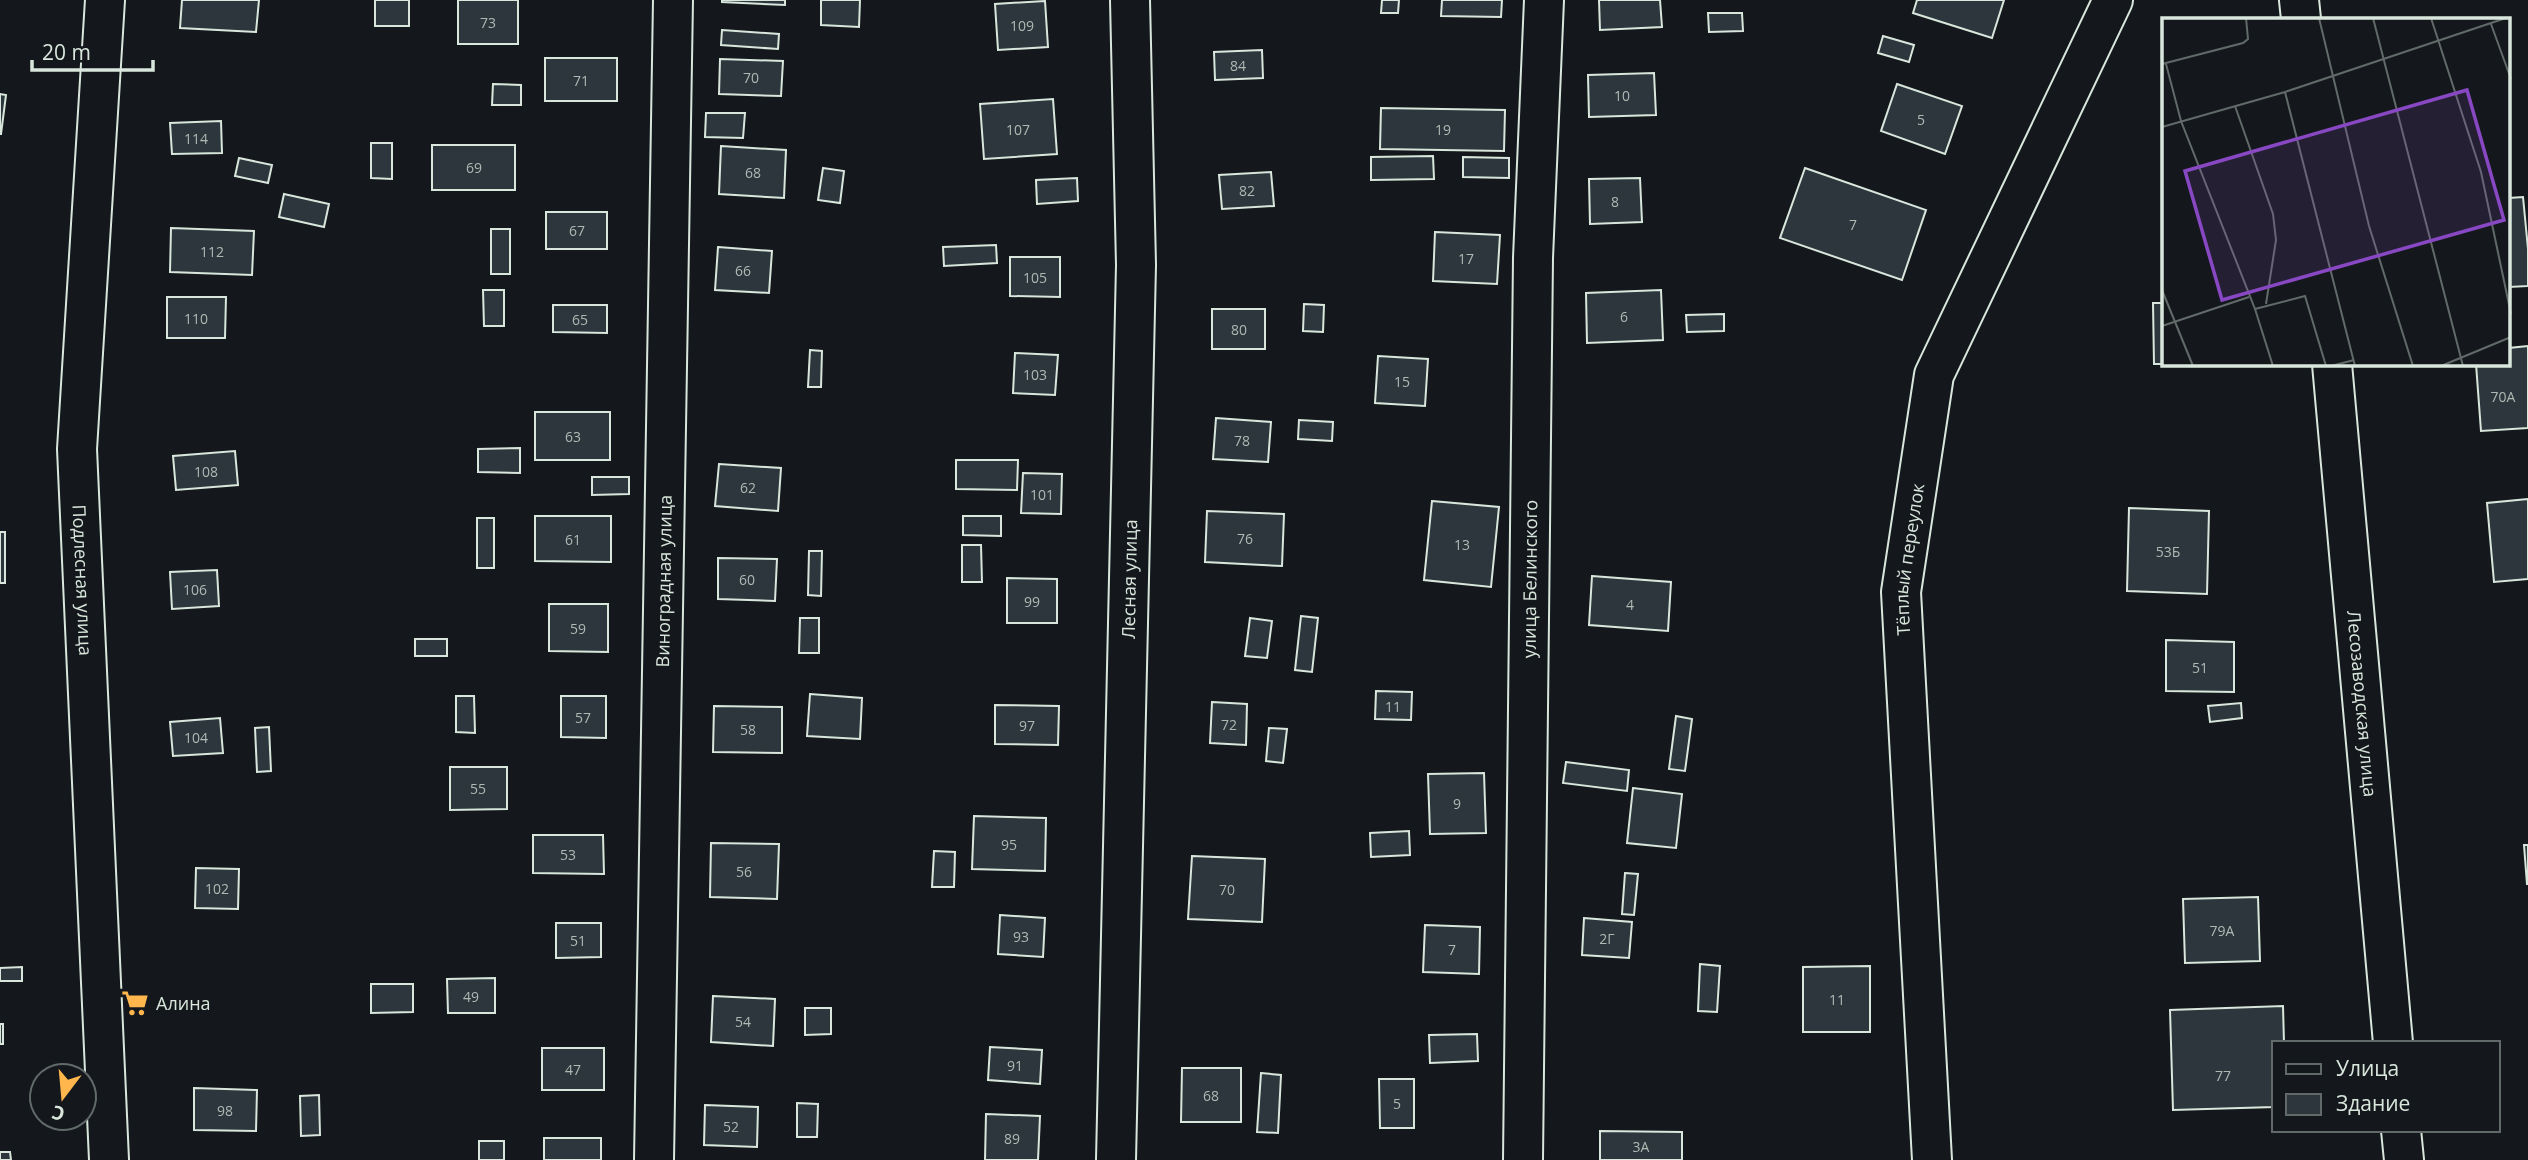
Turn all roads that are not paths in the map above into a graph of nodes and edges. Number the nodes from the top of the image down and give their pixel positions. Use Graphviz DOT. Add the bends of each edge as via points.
graph roads {
  1 [pos="105,0"];
  2 [pos="673,0"];
  3 [pos="1130,0"];
  4 [pos="1544,0"];
  5 [pos="2113,0"];
  6 [pos="2299,0"];
  7 [pos="2301,18"];
  8 [pos="2332,366"];
  9 [pos="2393,1041"];
  10 [pos="2401,1132"];
  11 [pos="109,1160"];
  12 [pos="654,1160"];
  13 [pos="1116,1160"];
  14 [pos="1522,1160"];
  15 [pos="1932,1160"];
  16 [pos="2404,1160"];
  1 -- 11 [label="street, Подлесная улица" via="77,449"];
  2 -- 12 [label="street, Виноградная улица"];
  3 -- 13 [label="street, Лесная улица" via="1136,265"];
  4 -- 14 [label="street, улица Белинского" via="1533,258"];
  5 -- 15 [label="street, Тёплый переулок" via="1934,375 1901,592"];
  6 -- 7 [label="street"];
  8 -- 9 [label="street, Лесозаводская улица"];
  10 -- 16 [label="street"];
}
